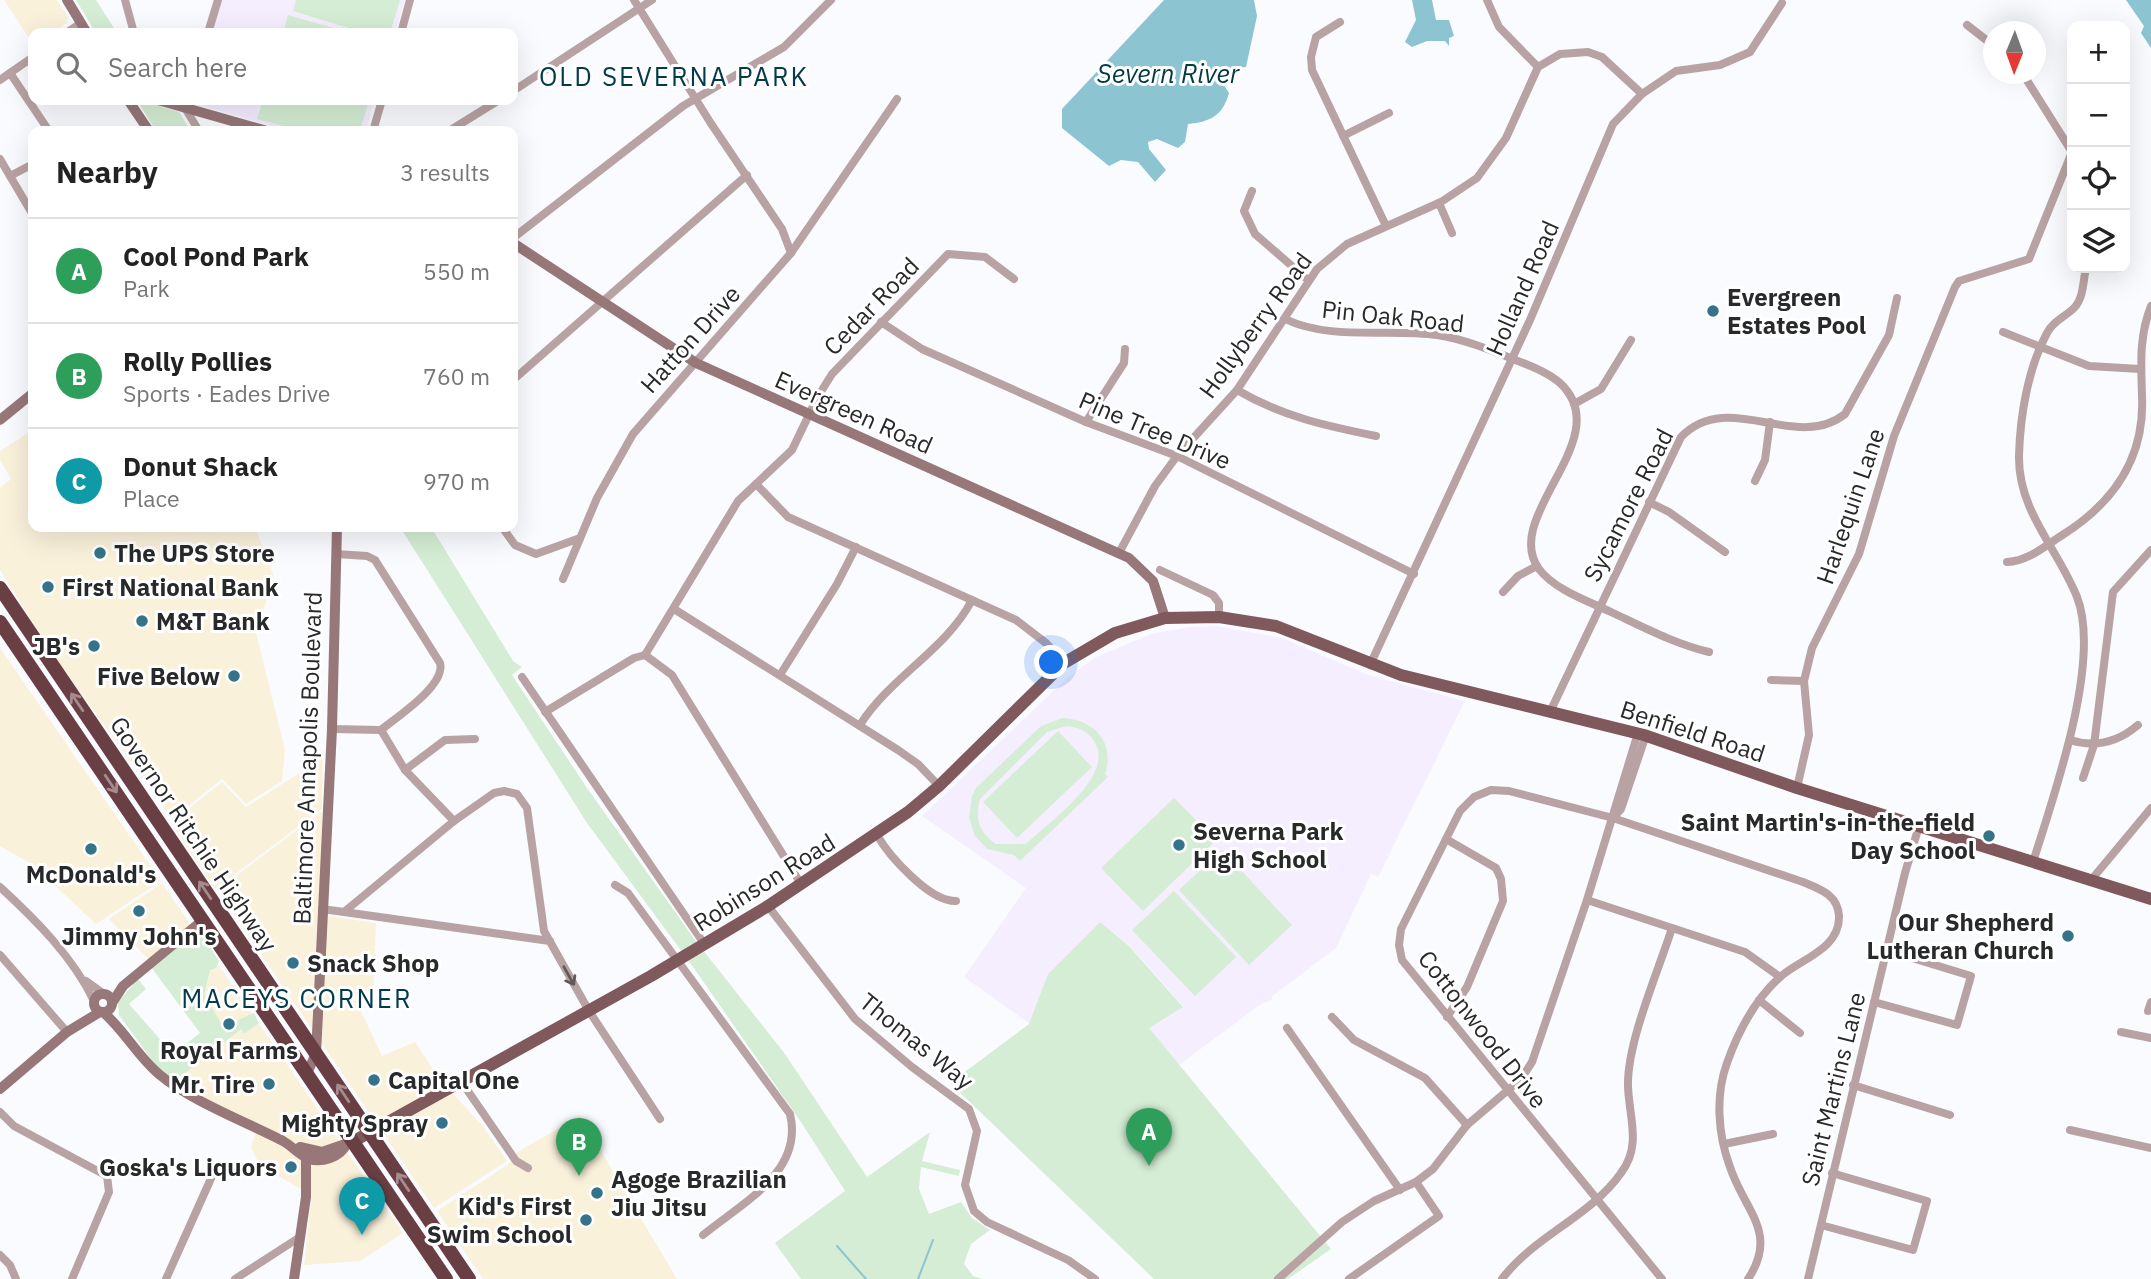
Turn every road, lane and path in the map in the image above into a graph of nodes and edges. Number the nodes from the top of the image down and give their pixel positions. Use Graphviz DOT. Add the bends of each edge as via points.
graph roads {
  1 [pos="66,0"];
  2 [pos="125,0"];
  3 [pos="218,0"];
  4 [pos="411,0"];
  5 [pos="652,0"];
  6 [pos="816,0"];
  7 [pos="831,0"];
  8 [pos="1487,0"];
  9 [pos="1782,3"];
  10 [pos="636,4"];
  11 [pos="822,9"];
  12 [pos="1340,22"];
  13 [pos="1967,25"];
  14 [pos="84,28"];
  15 [pos="133,28"];
  16 [pos="210,28"];
  17 [pos="403,28"];
  18 [pos="1983,38"];
  19 [pos="28,60"];
  20 [pos="1538,67"];
  21 [pos="10,73"];
  22 [pos="0,80"];
  23 [pos="2029,84"];
  24 [pos="518,87"];
  25 [pos="1642,94"];
  26 [pos="696,97"];
  27 [pos="897,99"];
  28 [pos="28,100"];
  29 [pos="32,105"];
  30 [pos="133,105"];
  31 [pos="187,105"];
  32 [pos="190,105"];
  33 [pos="381,105"];
  34 [pos="491,105"];
  35 [pos="1389,113"];
  36 [pos="46,126"];
  37 [pos="146,126"];
  38 [pos="197,126"];
  39 [pos="252,126"];
  40 [pos="374,126"];
  41 [pos="457,126"];
  42 [pos="1343,136"];
  43 [pos="0,159"];
  44 [pos="28,167"];
  45 [pos="747,175"];
  46 [pos="10,176"];
  47 [pos="1252,191"];
  48 [pos="1439,203"];
  49 [pos="28,207"];
  50 [pos="1385,226"];
  51 [pos="1452,233"];
  52 [pos="518,236"];
  53 [pos="518,243"];
  54 [pos="791,253"];
  55 [pos="2085,273"];
  56 [pos="1014,279"];
  57 [pos="1308,279"];
  58 [pos="1897,298"];
  59 [pos="602,300"];
  60 [pos="2151,306"];
  61 [pos="1285,319"];
  62 [pos="881,322"];
  63 [pos="2003,332"];
  64 [pos="1631,340"];
  65 [pos="2039,347"];
  66 [pos="1125,349"];
  67 [pos="1512,359"];
  68 [pos="696,363"];
  69 [pos="2140,369"];
  70 [pos="518,376"];
  71 [pos="1237,390"];
  72 [pos="28,397"];
  73 [pos="1574,404"];
  74 [pos="810,416"];
  75 [pos="0,420"];
  76 [pos="1086,422"];
  77 [pos="1770,422"];
  78 [pos="1376,436"];
  79 [pos="1177,456"];
  80 [pos="1755,481"];
  81 [pos="756,484"];
  82 [pos="1649,502"];
  83 [pos="337,532"];
  84 [pos="506,532"];
  85 [pos="580,538"];
  86 [pos="2048,544"];
  87 [pos="856,547"];
  88 [pos="2151,550"];
  89 [pos="1725,552"];
  90 [pos="1119,553"];
  91 [pos="336,554"];
  92 [pos="2007,562"];
  93 [pos="1537,566"];
  94 [pos="1160,570"];
  95 [pos="1414,574"];
  96 [pos="564,579"];
  97 [pos="0,588"];
  98 [pos="1503,592"];
  99 [pos="972,600"];
  100 [pos="1598,606"];
  101 [pos="674,609"];
  102 [pos="1219,617"];
  103 [pos="1165,618"];
  104 [pos="0,622"];
  105 [pos="1710,652"];
  106 [pos="645,655"];
  107 [pos="1064,663"];
  108 [pos="1370,665"];
  109 [pos="780,675"];
  110 [pos="522,677"];
  111 [pos="1770,680"];
  112 [pos="1804,681"];
  113 [pos="545,712"];
  114 [pos="1550,712"];
  115 [pos="860,725"];
  116 [pos="2138,725"];
  117 [pos="332,729"];
  118 [pos="381,730"];
  119 [pos="1642,734"];
  120 [pos="475,739"];
  121 [pos="2070,740"];
  122 [pos="2094,745"];
  123 [pos="405,771"];
  124 [pos="2083,778"];
  125 [pos="939,786"];
  126 [pos="1797,788"];
  127 [pos="2151,808"];
  128 [pos="1613,818"];
  129 [pos="453,821"];
  130 [pos="1919,826"];
  131 [pos="877,835"];
  132 [pos="1446,839"];
  133 [pos="2033,862"];
  134 [pos="2092,879"];
  135 [pos="801,884"];
  136 [pos="615,885"];
  137 [pos="0,887"];
  138 [pos="2151,899"];
  139 [pos="1587,900"];
  140 [pos="956,901"];
  141 [pos="768,906"];
  142 [pos="322,909"];
  143 [pos="344,912"];
  144 [pos="203,920"];
  145 [pos="1672,928"];
  146 [pos="550,941"];
  147 [pos="705,945"];
  148 [pos="1886,950"];
  149 [pos="0,955"];
  150 [pos="678,960"];
  151 [pos="1780,977"];
  152 [pos="84,980"];
  153 [pos="123,986"];
  154 [pos="104,994"];
  155 [pos="1759,1000"];
  156 [pos="1874,1002"];
  157 [pos="102,1006"];
  158 [pos="589,1011"];
  159 [pos="1332,1017"];
  160 [pos="1447,1017"];
  161 [pos="1287,1028"];
  162 [pos="66,1032"];
  163 [pos="2121,1032"];
  164 [pos="1800,1033"];
  165 [pos="2151,1038"];
  166 [pos="316,1054"];
  167 [pos="307,1073"];
  168 [pos="461,1081"];
  169 [pos="1853,1085"];
  170 [pos="0,1089"];
  171 [pos="1506,1091"];
  172 [pos="0,1112"];
  173 [pos="1950,1115"];
  174 [pos="660,1119"];
  175 [pos="1467,1125"];
  176 [pos="2070,1130"];
  177 [pos="370,1133"];
  178 [pos="1773,1135"];
  179 [pos="350,1143"];
  180 [pos="1724,1144"];
  181 [pos="2151,1148"];
  182 [pos="306,1154"];
  183 [pos="528,1168"];
  184 [pos="1832,1173"];
  185 [pos="213,1174"];
  186 [pos="1416,1182"];
  187 [pos="1400,1190"];
  188 [pos="1595,1199"];
  189 [pos="1821,1225"];
  190 [pos="703,1235"];
  191 [pos="300,1237"];
  192 [pos="0,1255"];
  193 [pos="16,1279"];
  194 [pos="72,1279"];
  195 [pos="166,1279"];
  196 [pos="235,1279"];
  197 [pos="295,1279"];
  198 [pos="446,1279"];
  199 [pos="469,1279"];
  200 [pos="1095,1279"];
  201 [pos="1278,1279"];
  202 [pos="1349,1279"];
  203 [pos="1502,1279"];
  204 [pos="1662,1279"];
  205 [pos="1748,1279"];
  206 [pos="1808,1279"];
  1 -- 14 [label="street"];
  2 -- 15 [label="street"];
  3 -- 16 [label="street"];
  4 -- 17 [label="street"];
  5 -- 10 [label="street"];
  6 -- 11 [label="street"];
  7 -- 11 [label="street"];
  8 -- 20 [label="street" via="1499,27"];
  9 -- 25 [label="street, Holland Road" via="1744,57 1720,65 1683,68"];
  10 -- 24 [label="street"];
  10 -- 26 [label="street"];
  11 -- 26 [label="street" via="784,47"];
  12 -- 42 [label="street" via="1316,37 1311,57 1312,70"];
  13 -- 18 [label="street"];
  19 -- 21 [label="street"];
  20 -- 25 [label="street" via="1560,54 1588,52 1602,57"];
  20 -- 48 [label="street, Hollyberry Road" via="1494,158 1470,184"];
  21 -- 22 [label="street"];
  21 -- 28 [label="street"];
  23 -- 112 [label="street, Harlequin Lane" via="2072,152 2029,259 1959,281 1895,434 1859,554 1812,648"];
  25 -- 67 [label="street, Holland Road" via="1613,124"];
  26 -- 45 [label="street"];
  26 -- 52 [label="street"];
  27 -- 54 [label="street, Hatton Drive"];
  29 -- 36 [label="street"];
  30 -- 37 [label="street"];
  31 -- 38 [label="street"];
  32 -- 39 [label="street"];
  33 -- 40 [label="street"];
  34 -- 41 [label="street"];
  35 -- 42 [label="street"];
  42 -- 50 [label="street"];
  43 -- 46 [label="street"];
  44 -- 46 [label="street"];
  45 -- 54 [label="street" via="782,229"];
  45 -- 59 [label="street"];
  46 -- 49 [label="street"];
  47 -- 57 [label="street" via="1244,211 1252,230"];
  48 -- 50 [label="street, Hollyberry Road"];
  48 -- 51 [label="street"];
  50 -- 57 [label="street, Hollyberry Road" via="1337,250"];
  53 -- 59 [label="street, Evergreen Road"];
  54 -- 68 [label="street, Hatton Drive"];
  55 -- 65 [label="street" via="2081,296 2049,329"];
  56 -- 62 [label="street, Cedar Road" via="985,257 948,254"];
  57 -- 61 [label="street, Hollyberry Road"];
  58 -- 77 [label="street, Sycamore Road" via="1889,335 1844,414 1817,429"];
  59 -- 68 [label="street, Evergreen Road"];
  59 -- 70 [label="street"];
  60 -- 69 [label="street"];
  61 -- 67 [label="street, Pin Oak Road" via="1320,329 1438,335"];
  61 -- 71 [label="street, Hollyberry Road"];
  62 -- 74 [label="street, Cedar Road" via="832,374"];
  62 -- 76 [label="street, Pine Tree Drive" via="922,349"];
  63 -- 65 [label="street"];
  64 -- 73 [label="street" via="1601,389"];
  65 -- 69 [label="street" via="2089,366"];
  65 -- 86 [label="street" via="2027,394 2019,466 2030,512"];
  66 -- 76 [label="street" via="1125,363"];
  67 -- 73 [label="street, Pin Oak Road" via="1559,382"];
  67 -- 95 [label="street, Holland Road"];
  68 -- 74 [label="street, Evergreen Road"];
  68 -- 85 [label="street, Hatton Drive" via="633,434"];
  69 -- 86 [label="street" via="2141,428 2129,467 2092,514"];
  71 -- 78 [label="street" via="1314,424"];
  71 -- 79 [label="street, Hollyberry Road"];
  72 -- 75 [label="street"];
  73 -- 93 [label="street" via="1574,439 1532,536"];
  74 -- 81 [label="street, Cedar Road" via="792,450"];
  74 -- 90 [label="street, Evergreen Road"];
  76 -- 79 [label="street, Pine Tree Drive"];
  77 -- 80 [label="street" via="1765,460"];
  77 -- 82 [label="street, Sycamore Road" via="1730,418 1695,424 1681,437"];
  79 -- 90 [label="street, Hollyberry Road" via="1142,506"];
  79 -- 95 [label="street, Pine Tree Drive"];
  81 -- 87 [label="street" via="788,517"];
  81 -- 101 [label="street, Cedar Road" via="738,501"];
  82 -- 89 [label="street"];
  82 -- 100 [label="street, Sycamore Road"];
  83 -- 91 [label="street, Baltimore Annapolis Boulevard"];
  84 -- 85 [label="street" via="515,545 536,554"];
  85 -- 96 [label="street, Hatton Drive"];
  86 -- 92 [label="street" via="2020,561"];
  86 -- 121 [label="street" via="2081,614 2081,677"];
  87 -- 99 [label="street"];
  87 -- 109 [label="street"];
  88 -- 122 [label="street" via="2113,592"];
  90 -- 103 [label="street, Evergreen Road" via="1149,576"];
  91 -- 117 [label="street, Baltimore Annapolis Boulevard"];
  91 -- 118 [label="street" via="375,560 441,667 436,684"];
  93 -- 98 [label="street" via="1518,576"];
  93 -- 100 [label="street" via="1552,583"];
  94 -- 102 [label="street" via="1213,595 1219,603"];
  95 -- 108 [label="street, Holland Road"];
  166 -- 97 [label="highway, Governor Ritchie Highway, one-way"];
  99 -- 107 [label="street" via="1026,627"];
  99 -- 115 [label="street" via="956,625 872,707"];
  100 -- 105 [label="street" via="1674,641"];
  100 -- 114 [label="street, Sycamore Road"];
  101 -- 106 [label="street, Cedar Road"];
  101 -- 109 [label="street"];
  102 -- 103 [label="main road, Benfield Road"];
  102 -- 108 [label="main road, Benfield Road" via="1276,626"];
  103 -- 107 [label="main road, Robinson Road" via="1115,633"];
  104 -- 144 [label="highway, Governor Ritchie Highway, one-way"];
  106 -- 113 [label="street" via="634,657"];
  106 -- 135 [label="street" via="672,675"];
  107 -- 125 [label="main road, Robinson Road"];
  108 -- 114 [label="main road, Benfield Road"];
  109 -- 115 [label="street"];
  110 -- 113 [label="street"];
  111 -- 112 [label="street"];
  112 -- 126 [label="street, Harlequin Lane" via="1809,735"];
  113 -- 147 [label="street"];
  114 -- 119 [label="main road, Benfield Road"];
  115 -- 125 [label="street" via="918,764"];
  116 -- 122 [label="street" via="2126,736"];
  117 -- 118 [label="street"];
  117 -- 142 [label="street, Baltimore Annapolis Boulevard"];
  118 -- 123 [label="street"];
  119 -- 126 [label="main road, Benfield Road"];
  119 -- 128 [label="street" via="1613,807"];
  120 -- 123 [label="street" via="445,740"];
  121 -- 122 [label="street"];
  121 -- 133 [label="street"];
  122 -- 124 [label="street"];
  123 -- 129 [label="street"];
  125 -- 131 [label="main road, Robinson Road"];
  126 -- 130 [label="main road, Benfield Road"];
  127 -- 134 [label="street"];
  128 -- 132 [label="street, Cottonwood Drive" via="1491,790 1465,804"];
  128 -- 139 [label="street"];
  128 -- 151 [label="street, Cottonwood Drive" via="1803,882 1830,896 1839,918 1833,939"];
  129 -- 143 [label="street"];
  129 -- 146 [label="street" via="494,793 509,791 522,798 542,920"];
  130 -- 133 [label="main road, Benfield Road"];
  130 -- 148 [label="street, Saint Martins Lane"];
  131 -- 135 [label="main road, Robinson Road"];
  131 -- 140 [label="street" via="910,873 940,898"];
  132 -- 160 [label="street, Cottonwood Drive" via="1401,929 1399,946 1402,960"];
  132 -- 160 [label="street" via="1496,868 1503,901 1467,987"];
  133 -- 134 [label="main road, Benfield Road"];
  134 -- 138 [label="main road, Benfield Road"];
  135 -- 141 [label="main road, Robinson Road"];
  136 -- 150 [label="street" via="628,893"];
  137 -- 152 [label="street"];
  139 -- 145 [label="street"];
  139 -- 171 [label="street" via="1532,1062"];
  141 -- 147 [label="main road, Robinson Road"];
  141 -- 200 [label="street, Thomas Way" via="855,1020 969,1109 977,1127 965,1185 974,1211 987,1222 1074,1263"];
  142 -- 143 [label="street"];
  142 -- 166 [label="street, Baltimore Annapolis Boulevard"];
  143 -- 146 [label="street"];
  144 -- 153 [label="street"];
  144 -- 167 [label="highway, Governor Ritchie Highway"];
  145 -- 151 [label="street" via="1745,952"];
  145 -- 188 [label="street" via="1631,1055 1632,1152 1618,1178"];
  146 -- 158 [label="street, one-way"];
  147 -- 150 [label="main road, Robinson Road"];
  148 -- 156 [label="street, Saint Martins Lane"];
  148 -- 156 [label="street" via="1970,976 1957,1025"];
  149 -- 162 [label="street"];
  150 -- 158 [label="main road, Robinson Road"];
  150 -- 190 [label="street" via="785,1103 793,1125 791,1149 783,1167"];
  151 -- 155 [label="street, Cottonwood Drive"];
  152 -- 154 [label="street"];
  152 -- 157 [label="street"];
  153 -- 154 [label="street"];
  153 -- 157 [label="street"];
  154 -- 157 [label="street"];
  155 -- 164 [label="street"];
  155 -- 180 [label="street, Cottonwood Drive" via="1743,1026 1723,1078 1719,1112"];
  156 -- 169 [label="street, Saint Martins Lane"];
  157 -- 162 [label="street"];
  157 -- 182 [label="street" via="167,1081"];
  158 -- 168 [label="main road, Robinson Road"];
  158 -- 174 [label="street"];
  159 -- 175 [label="street" via="1354,1040 1425,1078"];
  160 -- 171 [label="street, Cottonwood Drive"];
  161 -- 187 [label="street"];
  162 -- 170 [label="street"];
  163 -- 165 [label="street"];
  166 -- 167 [label="street, Baltimore Annapolis Boulevard"];
  177 -- 166 [label="highway, Governor Ritchie Highway, one-way"];
  167 -- 179 [label="highway, Governor Ritchie Highway"];
  168 -- 177 [label="main road, Robinson Road"];
  168 -- 183 [label="street" via="516,1161"];
  169 -- 173 [label="street"];
  169 -- 184 [label="street, Saint Martins Lane"];
  171 -- 175 [label="street"];
  171 -- 188 [label="street, Cottonwood Drive"];
  172 -- 194 [label="street" via="15,1126 107,1176 109,1192"];
  175 -- 186 [label="street" via="1441,1160"];
  176 -- 181 [label="street"];
  177 -- 179 [label="main road, Robinson Road"];
  199 -- 177 [label="highway, Governor Ritchie Highway, one-way"];
  178 -- 180 [label="street"];
  179 -- 182 [label="street" via="328,1158"];
  179 -- 198 [label="highway, Governor Ritchie Highway"];
  180 -- 205 [label="street, Cottonwood Drive" via="1737,1187 1760,1231 1759,1258"];
  182 -- 191 [label="street"];
  184 -- 189 [label="street, Saint Martins Lane"];
  184 -- 189 [label="street" via="1927,1201 1913,1250"];
  185 -- 195 [label="street"];
  186 -- 187 [label="street"];
  186 -- 202 [label="street" via="1439,1216"];
  187 -- 201 [label="street" via="1362,1207"];
  188 -- 203 [label="street"];
  188 -- 204 [label="street, Cottonwood Drive"];
  189 -- 206 [label="street, Saint Martins Lane"];
  191 -- 196 [label="street"];
  191 -- 197 [label="street"];
  192 -- 193 [label="street"];
}
